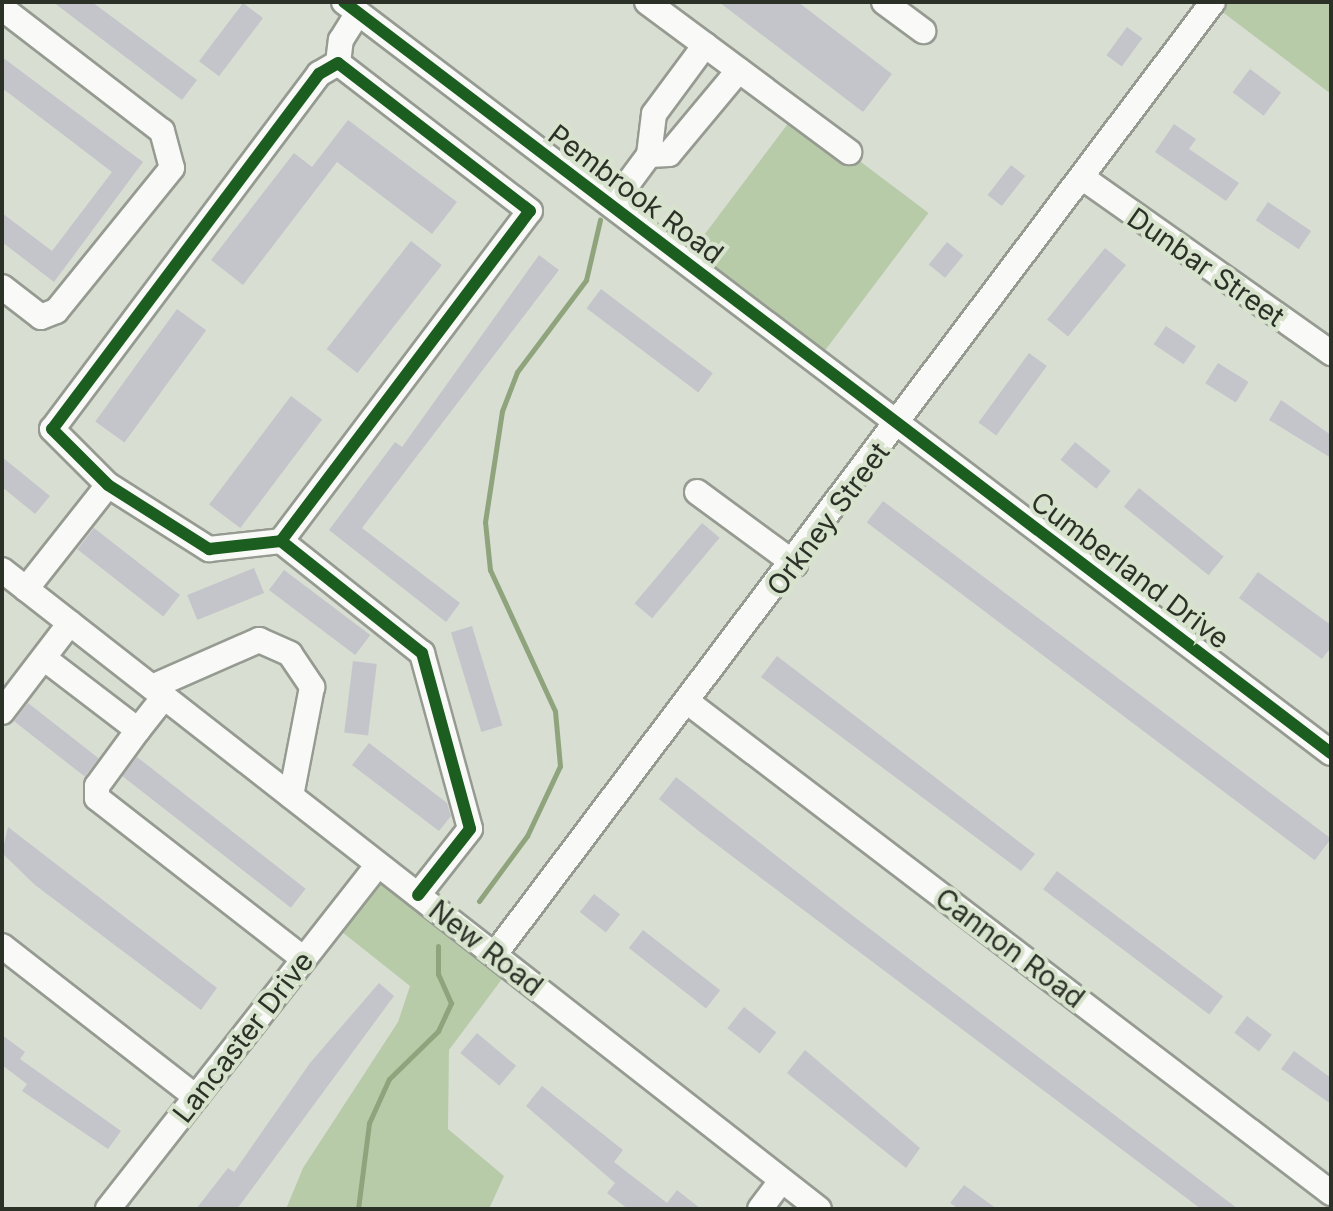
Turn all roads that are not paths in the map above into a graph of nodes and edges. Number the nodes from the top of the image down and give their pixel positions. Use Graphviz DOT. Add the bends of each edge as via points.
graph roads {
  1 [pos="647,2"];
  2 [pos="884,2"];
  3 [pos="1213,2"];
  4 [pos="351,7"];
  5 [pos="2,8"];
  6 [pos="923,31"];
  7 [pos="705,45"];
  8 [pos="338,63"];
  9 [pos="739,70"];
  10 [pos="849,152"];
  11 [pos="649,155"];
  12 [pos="1083,178"];
  13 [pos="612,205"];
  14 [pos="2,287"];
  15 [pos="1331,353"];
  16 [pos="899,425"];
  17 [pos="108,485"];
  18 [pos="697,492"];
  19 [pos="281,541"];
  20 [pos="795,564"];
  21 [pos="2,570"];
  22 [pos="26,589"];
  23 [pos="70,623"];
  24 [pos="45,659"];
  25 [pos="158,692"];
  26 [pos="689,703"];
  27 [pos="2,712"];
  28 [pos="138,730"];
  29 [pos="1331,753"];
  30 [pos="291,796"];
  31 [pos="378,865"];
  32 [pos="418,895"];
  33 [pos="2,946"];
  34 [pos="495,954"];
  35 [pos="304,959"];
  36 [pos="196,1097"];
  37 [pos="781,1181"];
  38 [pos="1331,1193"];
  39 [pos="108,1209"];
  40 [pos="760,1209"];
  41 [pos="819,1209"];
  1 -- 7 [label="street"];
  2 -- 6 [label="street"];
  3 -- 12 [label="street, Orkney Street"];
  4 -- 8 [label="street"];
  4 -- 13 [label="street, Pembrook Road"];
  5 -- 14 [label="street" via="162,131 172,168 56,311 41,317"];
  7 -- 9 [label="street"];
  7 -- 11 [label="street" via="654,114"];
  8 -- 17 [label="street" via="319,74 52,429"];
  8 -- 19 [label="street" via="530,211"];
  9 -- 10 [label="street"];
  9 -- 11 [label="street" via="669,154"];
  11 -- 13 [label="street"];
  12 -- 15 [label="street, Dunbar Street"];
  12 -- 16 [label="street, Orkney Street"];
  13 -- 16 [label="street, Pembrook Road"];
  16 -- 20 [label="street, Orkney Street"];
  16 -- 29 [label="street, Cumberland Drive"];
  17 -- 19 [label="street" via="209,549"];
  17 -- 22 [label="street"];
  18 -- 20 [label="street"];
  19 -- 32 [label="street" via="422,653 470,829"];
  20 -- 26 [label="street, Orkney Street"];
  21 -- 22 [label="street, New Road"];
  22 -- 23 [label="street, New Road"];
  23 -- 24 [label="street"];
  23 -- 25 [label="street, New Road"];
  24 -- 27 [label="street"];
  24 -- 28 [label="street"];
  25 -- 28 [label="street"];
  25 -- 30 [label="street, New Road"];
  25 -- 30 [label="street" via="259,640 290,654 312,687"];
  26 -- 34 [label="street, Orkney Street"];
  26 -- 38 [label="street, Cannon Road"];
  28 -- 35 [label="street" via="97,786 97,798"];
  30 -- 31 [label="street, New Road"];
  31 -- 32 [label="street, New Road"];
  31 -- 35 [label="street, Lancaster Drive"];
  32 -- 34 [label="street, New Road"];
  33 -- 36 [label="street"];
  34 -- 37 [label="street, New Road"];
  35 -- 36 [label="street, Lancaster Drive"];
  36 -- 39 [label="street, Lancaster Drive"];
  37 -- 40 [label="street"];
  37 -- 41 [label="street, New Road"];
}
